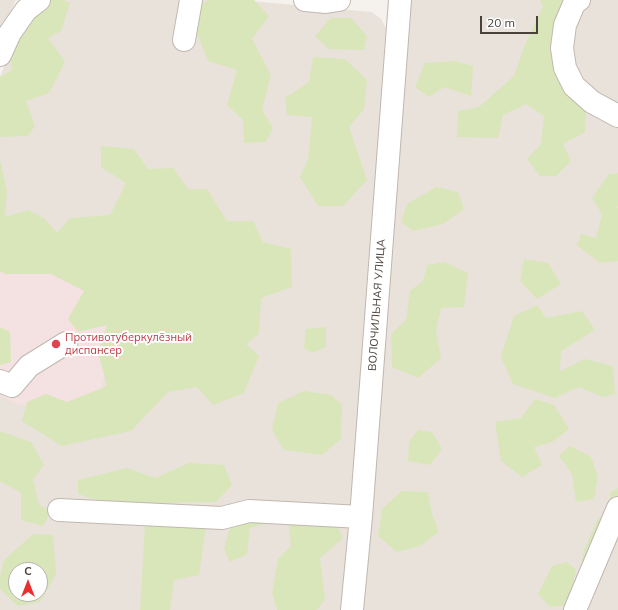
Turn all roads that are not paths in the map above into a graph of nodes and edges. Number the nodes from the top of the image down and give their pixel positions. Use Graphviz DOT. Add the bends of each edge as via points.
graph roads {
  1 [pos="39,0"];
  2 [pos="191,0"];
  3 [pos="305,0"];
  4 [pos="339,0"];
  5 [pos="400,0"];
  6 [pos="579,0"];
  7 [pos="184,40"];
  8 [pos="0,55"];
  9 [pos="618,116"];
  10 [pos="66,344"];
  11 [pos="0,381"];
  12 [pos="618,508"];
  13 [pos="59,510"];
  14 [pos="361,517"];
  15 [pos="352,610"];
  16 [pos="575,610"];
  1 -- 8 [label="street" via="26,10 10,33"];
  2 -- 7 [label="street"];
  3 -- 4 [label="street"];
  5 -- 14 [label="street, ВОЛОЧИЛЬНАЯ УЛИЦА"];
  6 -- 9 [label="street" via="574,4 565,25 562,48 565,68 574,86 592,102"];
  10 -- 11 [label="street" via="29,366 12,386"];
  12 -- 16 [label="street"];
  13 -- 14 [label="street" via="222,518 249,512"];
  14 -- 15 [label="street, ВОЛОЧИЛЬНАЯ УЛИЦА"];
}
